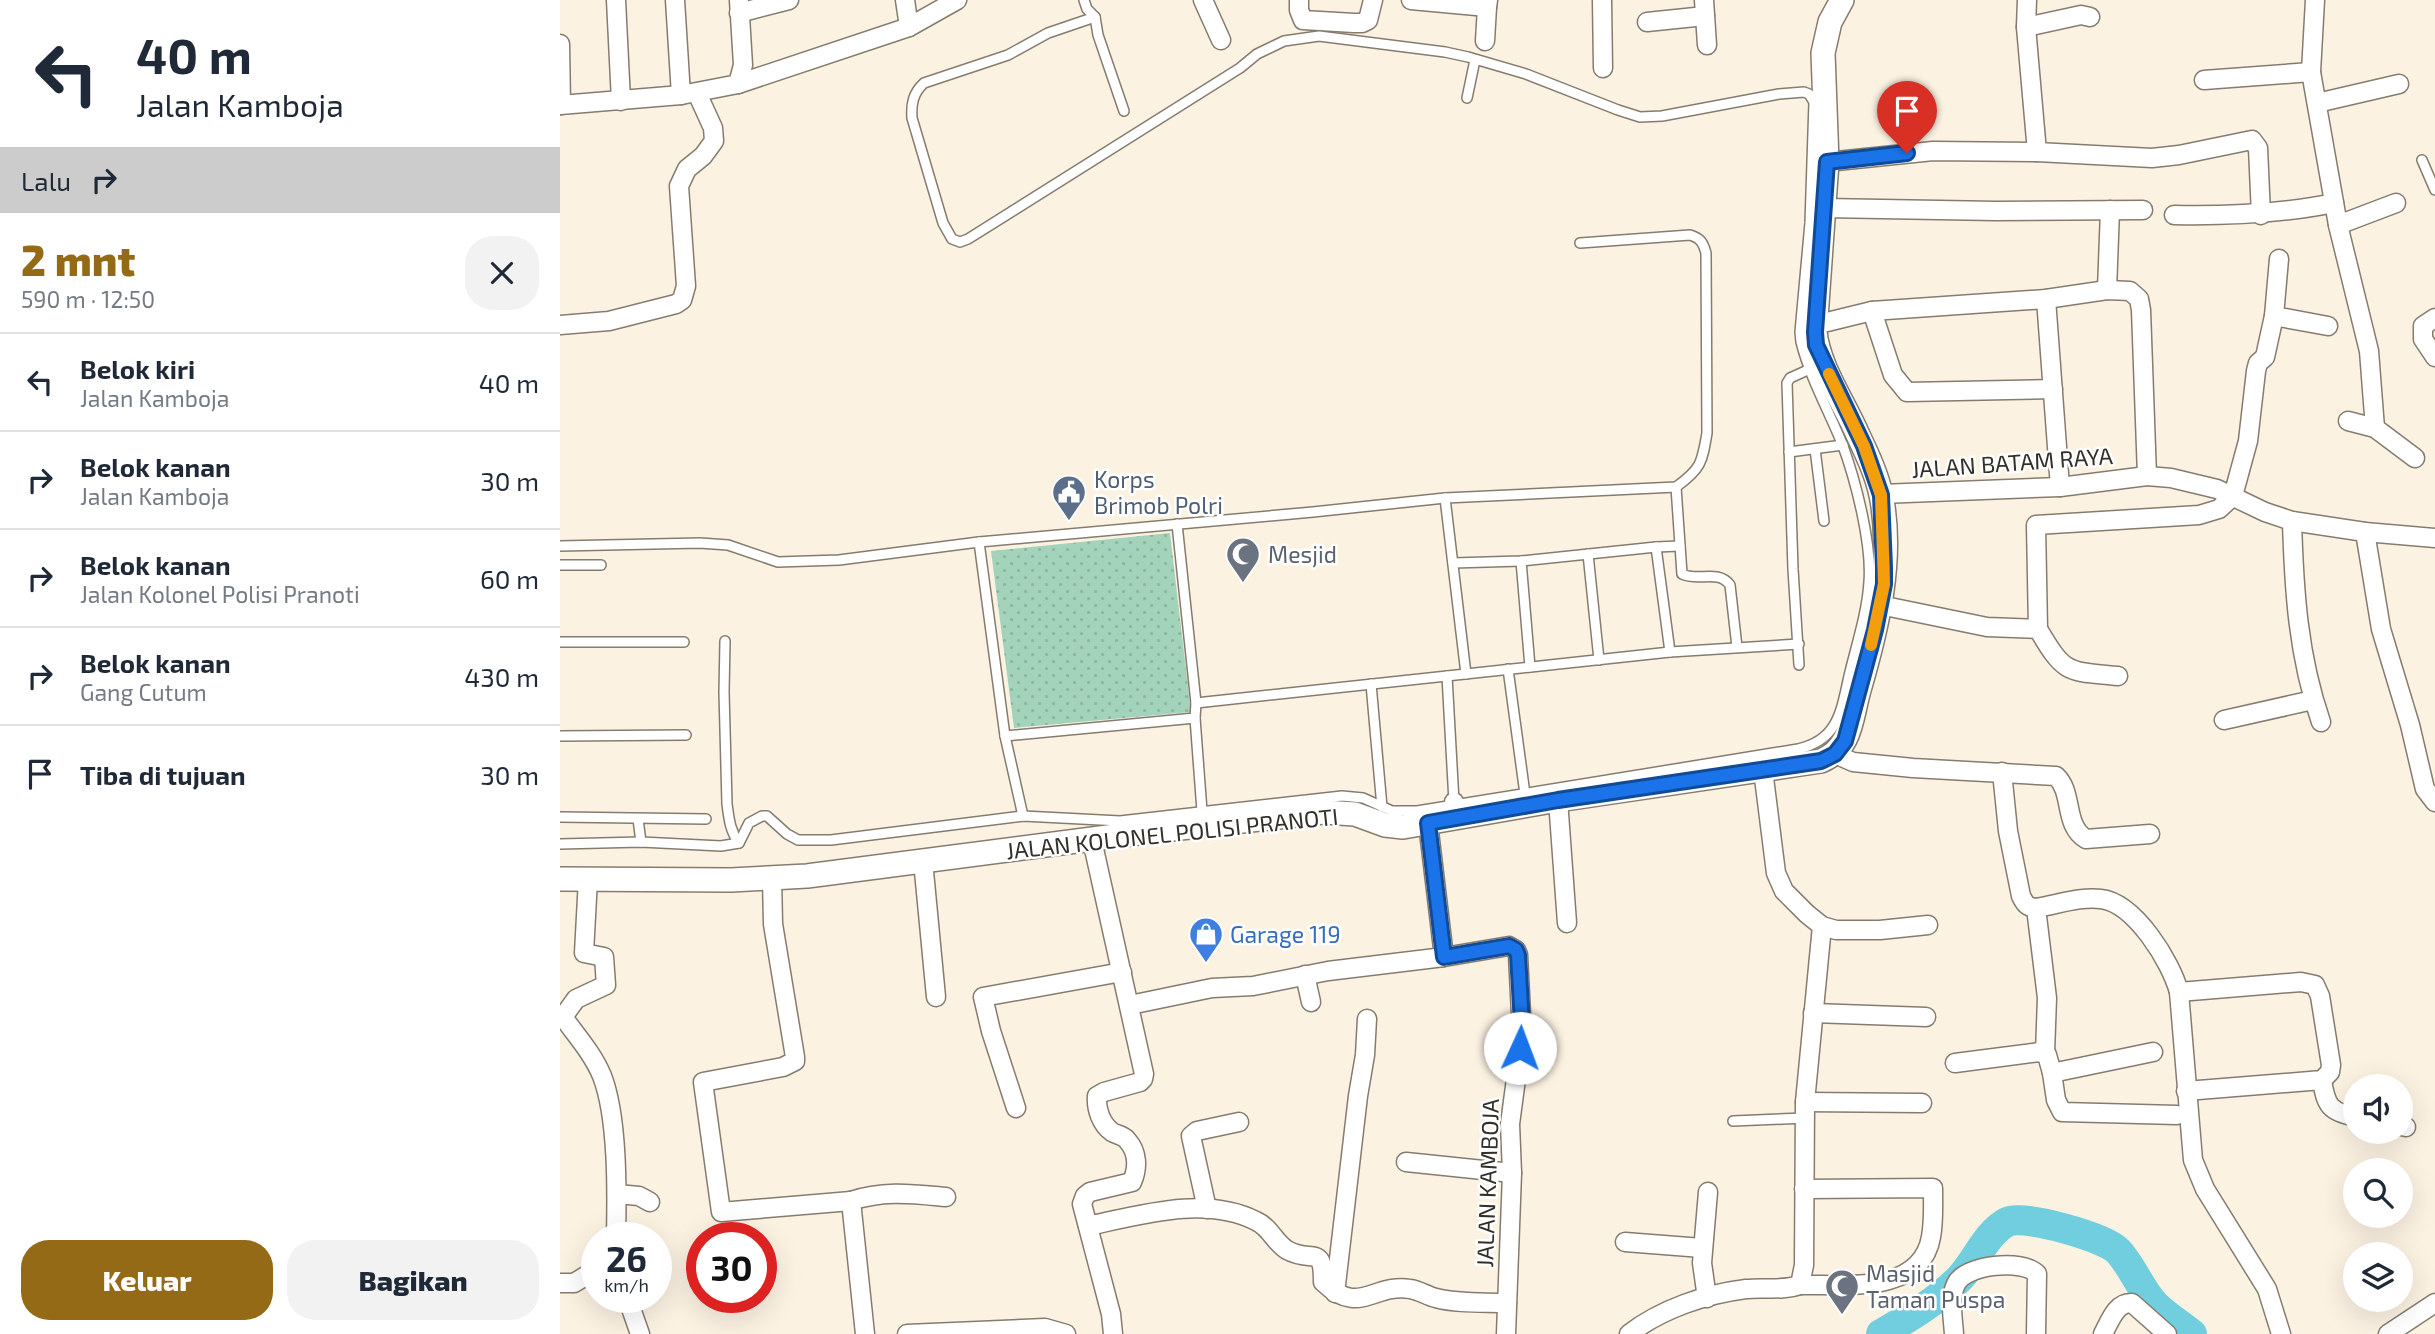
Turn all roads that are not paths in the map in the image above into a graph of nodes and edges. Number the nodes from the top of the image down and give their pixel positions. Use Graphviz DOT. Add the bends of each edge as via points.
graph roads {
  1 [pos="617,0"];
  2 [pos="675,0"];
  3 [pos="789,0"];
  4 [pos="905,0"];
  5 [pos="957,0"];
  6 [pos="1084,0"];
  7 [pos="1203,0"];
  8 [pos="1298,0"];
  9 [pos="1373,0"];
  10 [pos="1411,0"];
  11 [pos="1602,0"];
  12 [pos="1842,0"];
  13 [pos="2027,0"];
  14 [pos="2315,0"];
  15 [pos="1487,4"];
  16 [pos="739,6"];
  17 [pos="1704,8"];
  18 [pos="1094,17"];
  19 [pos="2090,17"];
  20 [pos="1647,22"];
  21 [pos="909,27"];
  22 [pos="2026,27"];
  23 [pos="1221,40"];
  24 [pos="1485,41"];
  25 [pos="560,44"];
  26 [pos="1707,45"];
  27 [pos="1475,60"];
  28 [pos="1603,68"];
  29 [pos="2311,72"];
  30 [pos="2204,80"];
  31 [pos="738,84"];
  32 [pos="2399,84"];
  33 [pos="689,94"];
  34 [pos="1467,97"];
  35 [pos="621,101"];
  36 [pos="2317,103"];
  37 [pos="560,105"];
  38 [pos="1124,111"];
  39 [pos="2037,152"];
  40 [pos="2422,160"];
  41 [pos="1827,162"];
  42 [pos="2435,190"];
  43 [pos="2334,203"];
  44 [pos="2396,203"];
  45 [pos="1824,208"];
  46 [pos="2110,209"];
  47 [pos="2143,210"];
  48 [pos="2174,215"];
  49 [pos="2261,215"];
  50 [pos="2339,225"];
  51 [pos="1580,243"];
  52 [pos="2279,258"];
  53 [pos="2107,290"];
  54 [pos="2046,299"];
  55 [pos="1872,311"];
  56 [pos="2274,316"];
  57 [pos="2435,318"];
  58 [pos="1827,323"];
  59 [pos="560,325"];
  60 [pos="2328,326"];
  61 [pos="2435,357"];
  62 [pos="1810,369"];
  63 [pos="2053,389"];
  64 [pos="2347,421"];
  65 [pos="2375,428"];
  66 [pos="1843,445"];
  67 [pos="1815,449"];
  68 [pos="1789,452"];
  69 [pos="2415,458"];
  70 [pos="2147,476"];
  71 [pos="2060,486"];
  72 [pos="1676,487"];
  73 [pos="1881,495"];
  74 [pos="2233,496"];
  75 [pos="1445,498"];
  76 [pos="1824,521"];
  77 [pos="2292,521"];
  78 [pos="1177,524"];
  79 [pos="2365,532"];
  80 [pos="2435,538"];
  81 [pos="979,542"];
  82 [pos="560,546"];
  83 [pos="1680,546"];
  84 [pos="1656,547"];
  85 [pos="1588,554"];
  86 [pos="1521,561"];
  87 [pos="1453,563"];
  88 [pos="560,565"];
  89 [pos="601,565"];
  90 [pos="1880,605"];
  91 [pos="2038,629"];
  92 [pos="725,641"];
  93 [pos="560,642"];
  94 [pos="684,642"];
  95 [pos="1799,644"];
  96 [pos="1737,647"];
  97 [pos="1670,652"];
  98 [pos="1599,660"];
  99 [pos="1799,665"];
  100 [pos="1530,667"];
  101 [pos="1508,669"];
  102 [pos="1466,674"];
  103 [pos="1447,676"];
  104 [pos="2118,676"];
  105 [pos="1371,684"];
  106 [pos="2313,700"];
  107 [pos="1196,702"];
  108 [pos="1195,718"];
  109 [pos="2224,720"];
  110 [pos="2321,722"];
  111 [pos="686,735"];
  112 [pos="560,736"];
  113 [pos="1005,736"];
  114 [pos="1835,754"];
  115 [pos="1763,770"];
  116 [pos="2002,772"];
  117 [pos="1525,794"];
  118 [pos="1558,800"];
  119 [pos="2435,802"];
  120 [pos="1454,803"];
  121 [pos="1382,807"];
  122 [pos="1202,811"];
  123 [pos="1023,816"];
  124 [pos="560,817"];
  125 [pos="638,819"];
  126 [pos="706,819"];
  127 [pos="1428,823"];
  128 [pos="2150,834"];
  129 [pos="1091,840"];
  130 [pos="641,842"];
  131 [pos="739,843"];
  132 [pos="560,844"];
  133 [pos="923,861"];
  134 [pos="772,878"];
  135 [pos="560,879"];
  136 [pos="587,879"];
  137 [pos="2036,908"];
  138 [pos="1567,923"];
  139 [pos="1928,925"];
  140 [pos="1822,926"];
  141 [pos="1444,957"];
  142 [pos="1122,972"];
  143 [pos="1305,975"];
  144 [pos="2179,992"];
  145 [pos="936,997"];
  146 [pos="1311,1002"];
  147 [pos="1129,1005"];
  148 [pos="1813,1013"];
  149 [pos="1926,1017"];
  150 [pos="1367,1018"];
  151 [pos="2153,1052"];
  152 [pos="2045,1053"];
  153 [pos="1955,1063"];
  154 [pos="2052,1073"];
  155 [pos="2322,1080"];
  156 [pos="2186,1091"];
  157 [pos="1922,1103"];
  158 [pos="1016,1108"];
  159 [pos="1805,1110"];
  160 [pos="2343,1113"];
  161 [pos="2177,1115"];
  162 [pos="1733,1121"];
  163 [pos="1239,1122"];
  164 [pos="1406,1162"];
  165 [pos="1512,1174"];
  166 [pos="1804,1189"];
  167 [pos="1708,1192"];
  168 [pos="617,1194"];
  169 [pos="946,1197"];
  170 [pos="851,1201"];
  171 [pos="650,1202"];
  172 [pos="1207,1209"];
  173 [pos="616,1222"];
  174 [pos="1088,1226"];
  175 [pos="1625,1242"];
  176 [pos="1702,1248"];
  177 [pos="581,1279"];
  178 [pos="560,1283"];
  179 [pos="1800,1285"];
  180 [pos="1335,1293"];
  181 [pos="1707,1298"];
  182 [pos="1507,1303"];
  183 [pos="2435,1303"];
  184 [pos="633,1313"];
  185 [pos="1003,1333"];
  186 [pos="640,1334"];
  187 [pos="865,1334"];
  188 [pos="907,1334"];
  189 [pos="1066,1334"];
  190 [pos="1113,1334"];
  191 [pos="1506,1334"];
  192 [pos="1629,1334"];
  193 [pos="1954,1334"];
  194 [pos="2036,1334"];
  195 [pos="2103,1334"];
  196 [pos="2167,1334"];
  197 [pos="2281,1334"];
  198 [pos="2388,1334"];
  1 -- 35 [label="street"];
  2 -- 33 [label="street"];
  3 -- 16 [label="street"];
  4 -- 21 [label="street"];
  5 -- 21 [label="street"];
  6 -- 18 [label="lane"];
  7 -- 23 [label="street"];
  8 -- 9 [label="street" via="1303,20 1362,23 1368,20"];
  10 -- 15 [label="street"];
  11 -- 28 [label="street"];
  12 -- 41 [label="street" via="1830,22 1823,53"];
  13 -- 22 [label="street"];
  14 -- 29 [label="street"];
  15 -- 24 [label="street"];
  16 -- 31 [label="street" via="743,65"];
  17 -- 20 [label="street"];
  17 -- 26 [label="street"];
  18 -- 27 [label="lane" via="918,88 912,118 943,223 952,239 968,239 1284,41 1319,36"];
  18 -- 38 [label="lane"];
  19 -- 22 [label="street"];
  21 -- 31 [label="street"];
  22 -- 39 [label="street"];
  25 -- 37 [label="street"];
  27 -- 34 [label="lane"];
  27 -- 62 [label="lane" via="1527,74 1640,117 1779,94 1810,94 1814,102 1812,189 1800,332"];
  29 -- 30 [label="street"];
  29 -- 36 [label="street"];
  31 -- 33 [label="street"];
  32 -- 36 [label="street"];
  33 -- 35 [label="street"];
  33 -- 59 [label="street" via="713,128 713,141 687,169 679,186 686,286 682,300 609,321"];
  35 -- 37 [label="street"];
  36 -- 43 [label="street"];
  39 -- 41 [label="street" via="1933,151"];
  39 -- 49 [label="street" via="2152,158 2252,140 2258,148"];
  40 -- 42 [label="lane"];
  41 -- 45 [label="street"];
  43 -- 49 [label="street"];
  43 -- 50 [label="street"];
  44 -- 50 [label="street"];
  45 -- 46 [label="street"];
  45 -- 73 [label="street" via="1816,345 1864,446"];
  46 -- 47 [label="street"];
  46 -- 53 [label="street"];
  48 -- 49 [label="street"];
  50 -- 65 [label="street" via="2369,351"];
  51 -- 72 [label="lane" via="1690,235 1703,243 1707,433 1695,474"];
  52 -- 56 [label="street"];
  53 -- 54 [label="street"];
  53 -- 70 [label="street" via="2130,291 2139,299"];
  54 -- 55 [label="street"];
  54 -- 63 [label="street"];
  55 -- 58 [label="street"];
  55 -- 63 [label="street" via="1893,375 1907,392"];
  56 -- 60 [label="street"];
  56 -- 74 [label="street" via="2265,357 2256,371 2248,441"];
  57 -- 61 [label="street" via="2423,327 2423,339"];
  62 -- 66 [label="lane"];
  62 -- 68 [label="lane" via="1790,377 1787,383"];
  63 -- 71 [label="street"];
  64 -- 65 [label="street"];
  65 -- 69 [label="street"];
  66 -- 67 [label="lane"];
  66 -- 117 [label="lane" via="1858,499 1869,582 1843,703 1827,737 1798,749"];
  67 -- 68 [label="lane"];
  67 -- 76 [label="lane"];
  68 -- 95 [label="lane"];
  70 -- 71 [label="street, JALAN BATAM RAYA"];
  70 -- 74 [label="street, JALAN BATAM RAYA"];
  71 -- 73 [label="street, JALAN BATAM RAYA"];
  72 -- 75 [label="lane"];
  72 -- 83 [label="lane"];
  73 -- 90 [label="street" via="1884,567"];
  74 -- 77 [label="street, JALAN BATAM RAYA"];
  74 -- 91 [label="street" via="2219,509 2199,514 2036,525"];
  75 -- 78 [label="lane"];
  75 -- 87 [label="lane"];
  77 -- 79 [label="street, JALAN BATAM RAYA"];
  77 -- 106 [label="street" via="2299,636"];
  78 -- 81 [label="lane"];
  78 -- 107 [label="lane"];
  79 -- 80 [label="street, JALAN BATAM RAYA"];
  79 -- 119 [label="street" via="2381,629 2426,789"];
  81 -- 82 [label="lane" via="839,560 778,562 728,545"];
  81 -- 113 [label="lane"];
  83 -- 84 [label="lane"];
  83 -- 96 [label="lane" via="1682,574 1720,577 1730,585"];
  84 -- 85 [label="lane"];
  84 -- 97 [label="lane"];
  85 -- 86 [label="lane"];
  85 -- 98 [label="lane"];
  86 -- 87 [label="lane"];
  86 -- 100 [label="lane"];
  87 -- 102 [label="lane"];
  88 -- 89 [label="lane"];
  90 -- 91 [label="street" via="1987,627"];
  90 -- 114 [label="street" via="1845,741"];
  91 -- 104 [label="street" via="2061,664 2075,672"];
  92 -- 131 [label="lane" via="727,804 733,836"];
  93 -- 94 [label="lane"];
  95 -- 96 [label="lane"];
  95 -- 99 [label="lane"];
  96 -- 97 [label="lane"];
  97 -- 98 [label="lane"];
  98 -- 100 [label="lane"];
  100 -- 101 [label="lane"];
  101 -- 102 [label="lane"];
  101 -- 117 [label="lane"];
  102 -- 103 [label="lane"];
  103 -- 105 [label="lane"];
  103 -- 120 [label="lane"];
  105 -- 107 [label="lane"];
  105 -- 121 [label="lane"];
  106 -- 109 [label="street"];
  106 -- 110 [label="street"];
  107 -- 108 [label="lane"];
  108 -- 113 [label="lane"];
  108 -- 122 [label="lane"];
  111 -- 112 [label="lane"];
  113 -- 123 [label="lane"];
  114 -- 115 [label="street, JALAN KOLONEL POLISI PRANOTI" via="1821,761"];
  114 -- 116 [label="street" via="1853,762"];
  115 -- 118 [label="street, JALAN KOLONEL POLISI PRANOTI"];
  115 -- 140 [label="street" via="1780,884"];
  116 -- 128 [label="street" via="2056,776 2063,782 2072,822 2087,839"];
  116 -- 137 [label="street" via="2021,896 2029,907"];
  117 -- 120 [label="lane"];
  118 -- 127 [label="street, JALAN KOLONEL POLISI PRANOTI"];
  118 -- 138 [label="street"];
  120 -- 121 [label="lane" via="1403,812"];
  121 -- 122 [label="lane" via="1363,798 1342,796"];
  122 -- 123 [label="lane" via="1120,821"];
  123 -- 131 [label="lane" via="822,840 792,838 762,816 749,823"];
  124 -- 125 [label="lane"];
  125 -- 126 [label="lane"];
  125 -- 130 [label="lane"];
  127 -- 129 [label="street, JALAN KOLONEL POLISI PRANOTI" via="1393,827 1356,814 1323,812"];
  127 -- 141 [label="street"];
  129 -- 133 [label="street, JALAN KOLONEL POLISI PRANOTI"];
  129 -- 142 [label="street"];
  130 -- 131 [label="lane"];
  130 -- 132 [label="lane"];
  133 -- 134 [label="street, JALAN KOLONEL POLISI PRANOTI"];
  133 -- 145 [label="street"];
  134 -- 136 [label="street, JALAN KOLONEL POLISI PRANOTI"];
  134 -- 170 [label="street" via="773,924 795,1056 783,1067 703,1082 722,1212"];
  135 -- 136 [label="street, JALAN KOLONEL POLISI PRANOTI"];
  136 -- 168 [label="street" via="584,953 604,957 606,985 576,999 563,1017 602,1076"];
  137 -- 144 [label="street" via="2090,899 2116,904 2139,924 2166,960"];
  137 -- 152 [label="street" via="2047,998"];
  139 -- 140 [label="street" via="1852,931"];
  140 -- 148 [label="street"];
  141 -- 143 [label="street"];
  141 -- 165 [label="street, JALAN KAMBOJA" via="1509,946 1518,955 1522,1034 1510,1124"];
  142 -- 147 [label="street"];
  142 -- 158 [label="street" via="983,997"];
  143 -- 146 [label="street"];
  143 -- 147 [label="street"];
  144 -- 155 [label="street" via="2301,982 2315,985 2331,1065"];
  144 -- 156 [label="street"];
  147 -- 174 [label="street" via="1143,1079 1104,1092 1097,1096 1096,1104 1111,1131 1127,1140 1137,1171 1132,1182 1085,1196 1082,1204"];
  148 -- 149 [label="street"];
  148 -- 159 [label="street"];
  150 -- 180 [label="street"];
  151 -- 154 [label="street"];
  152 -- 153 [label="street"];
  152 -- 154 [label="street"];
  154 -- 161 [label="street" via="2062,1112"];
  155 -- 156 [label="street"];
  155 -- 160 [label="street" via="2327,1103"];
  156 -- 197 [label="street" via="2197,1172 2267,1289"];
  157 -- 159 [label="street"];
  159 -- 162 [label="lane"];
  159 -- 166 [label="street"];
  163 -- 172 [label="street" via="1191,1136"];
  164 -- 165 [label="street"];
  165 -- 182 [label="street, JALAN KAMBOJA"];
  166 -- 179 [label="street"];
  166 -- 179 [label="street" via="1933,1188 1933,1218 1931,1239 1910,1272 1869,1283"];
  167 -- 176 [label="street"];
  168 -- 171 [label="street"];
  168 -- 173 [label="street"];
  169 -- 170 [label="street" via="895,1192"];
  170 -- 187 [label="street"];
  172 -- 174 [label="street" via="1142,1214"];
  172 -- 180 [label="street" via="1258,1221 1289,1251 1320,1258 1323,1282"];
  174 -- 190 [label="street"];
  175 -- 176 [label="street"];
  176 -- 181 [label="street"];
  177 -- 178 [label="street"];
  179 -- 181 [label="street" via="1746,1289"];
  180 -- 182 [label="street" via="1361,1298 1409,1289 1438,1299"];
  181 -- 192 [label="street" via="1647,1321"];
  182 -- 191 [label="street, JALAN KAMBOJA"];
  183 -- 198 [label="street"];
  184 -- 186 [label="street"];
  185 -- 188 [label="street" via="976,1329"];
  185 -- 189 [label="street" via="1045,1328"];
  193 -- 194 [label="street" via="1956,1283 1968,1271 1990,1266 2027,1268 2036,1274"];
  195 -- 196 [label="street" via="2119,1307 2128,1302"];
}
